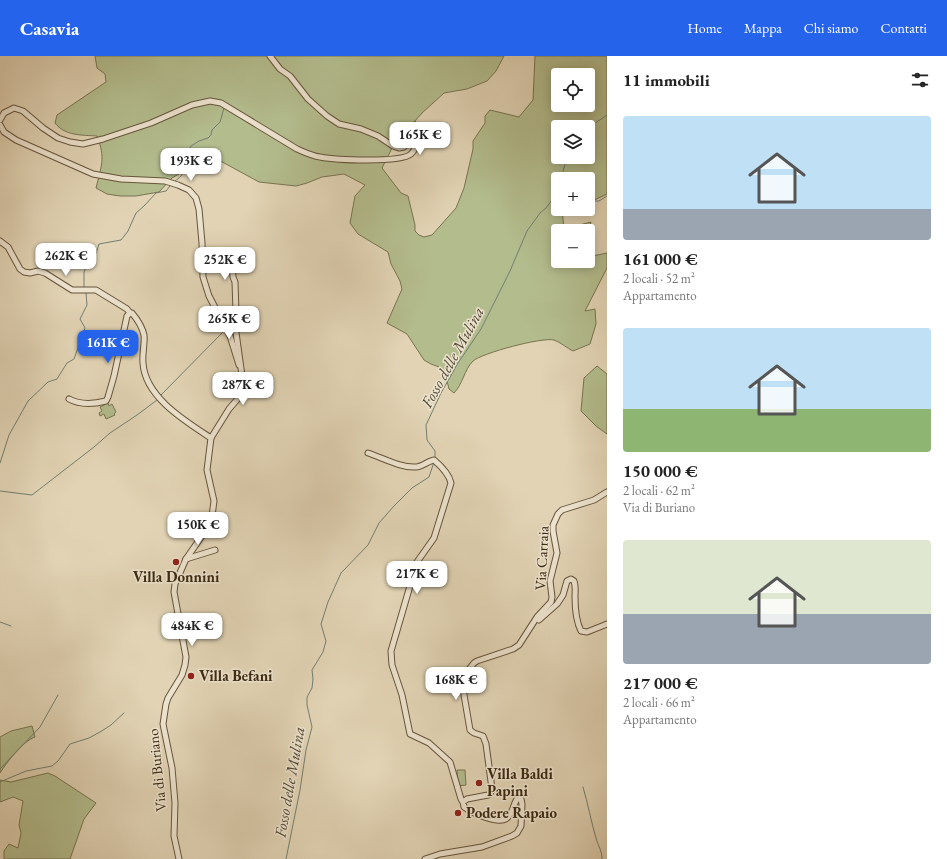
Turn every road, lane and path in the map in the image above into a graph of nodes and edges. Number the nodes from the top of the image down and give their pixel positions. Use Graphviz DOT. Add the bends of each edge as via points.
graph roads {
  1 [pos="270,56"];
  2 [pos="0,120"];
  3 [pos="0,125"];
  4 [pos="0,241"];
  5 [pos="236,251"];
  6 [pos="130,313"];
  7 [pos="241,370"];
  8 [pos="69,399"];
  9 [pos="211,438"];
  10 [pos="368,453"];
  11 [pos="607,492"];
  12 [pos="215,550"];
  13 [pos="186,558"];
  14 [pos="607,624"];
  15 [pos="531,628"];
  16 [pos="463,802"];
  17 [pos="179,859"];
  18 [pos="425,859"];
  1 -- 2 [label="street" via="308,99 339,124 372,133 399,148 404,147 415,125 417,138 411,155 371,160 320,158 297,149 221,103 210,101 192,105 103,140 83,144 58,138 23,111 14,108 4,113"];
  3 -- 7 [label="street" via="4,132 16,140 93,174 121,179 166,181 189,190 196,198 199,209 203,277 209,296 230,336"];
  4 -- 6 [label="street" via="8,248 24,272 45,273 72,290 96,290"];
  5 -- 7 [label="street" via="232,265 233,278 236,282 234,318"];
  6 -- 8 [label="street" via="106,401 90,403"];
  6 -- 9 [label="street" via="139,322 144,335 142,364 145,378 165,404 180,418"];
  7 -- 9 [label="street, Via di Buriano" via="242,394"];
  9 -- 13 [label="street, Via di Buriano" via="207,470 213,492 211,522"];
  10 -- 16 [label="street" via="417,467 434,460 450,479 451,483 434,538 417,562 392,651 392,665 402,695 410,734 429,743 450,762"];
  11 -- 15 [label="street, Via Carraia" via="594,500 562,510 558,514 553,525 557,553 550,581 551,602"];
  12 -- 13 [label="street"];
  13 -- 17 [label="street, Via di Buriano" via="174,592 186,657 185,665 168,698 163,724 172,768 174,836"];
  14 -- 15 [label="street" via="587,632 581,631 578,625 575,584 571,579 567,581 557,604"];
  15 -- 16 [label="street, Via Carraia" via="513,649 474,663 462,683 470,730 483,736 486,744 492,789 490,794"];
  16 -- 18 [label="street" via="468,810 499,821 509,817 515,801 521,799 522,821 519,830 512,836 482,847"];
}
